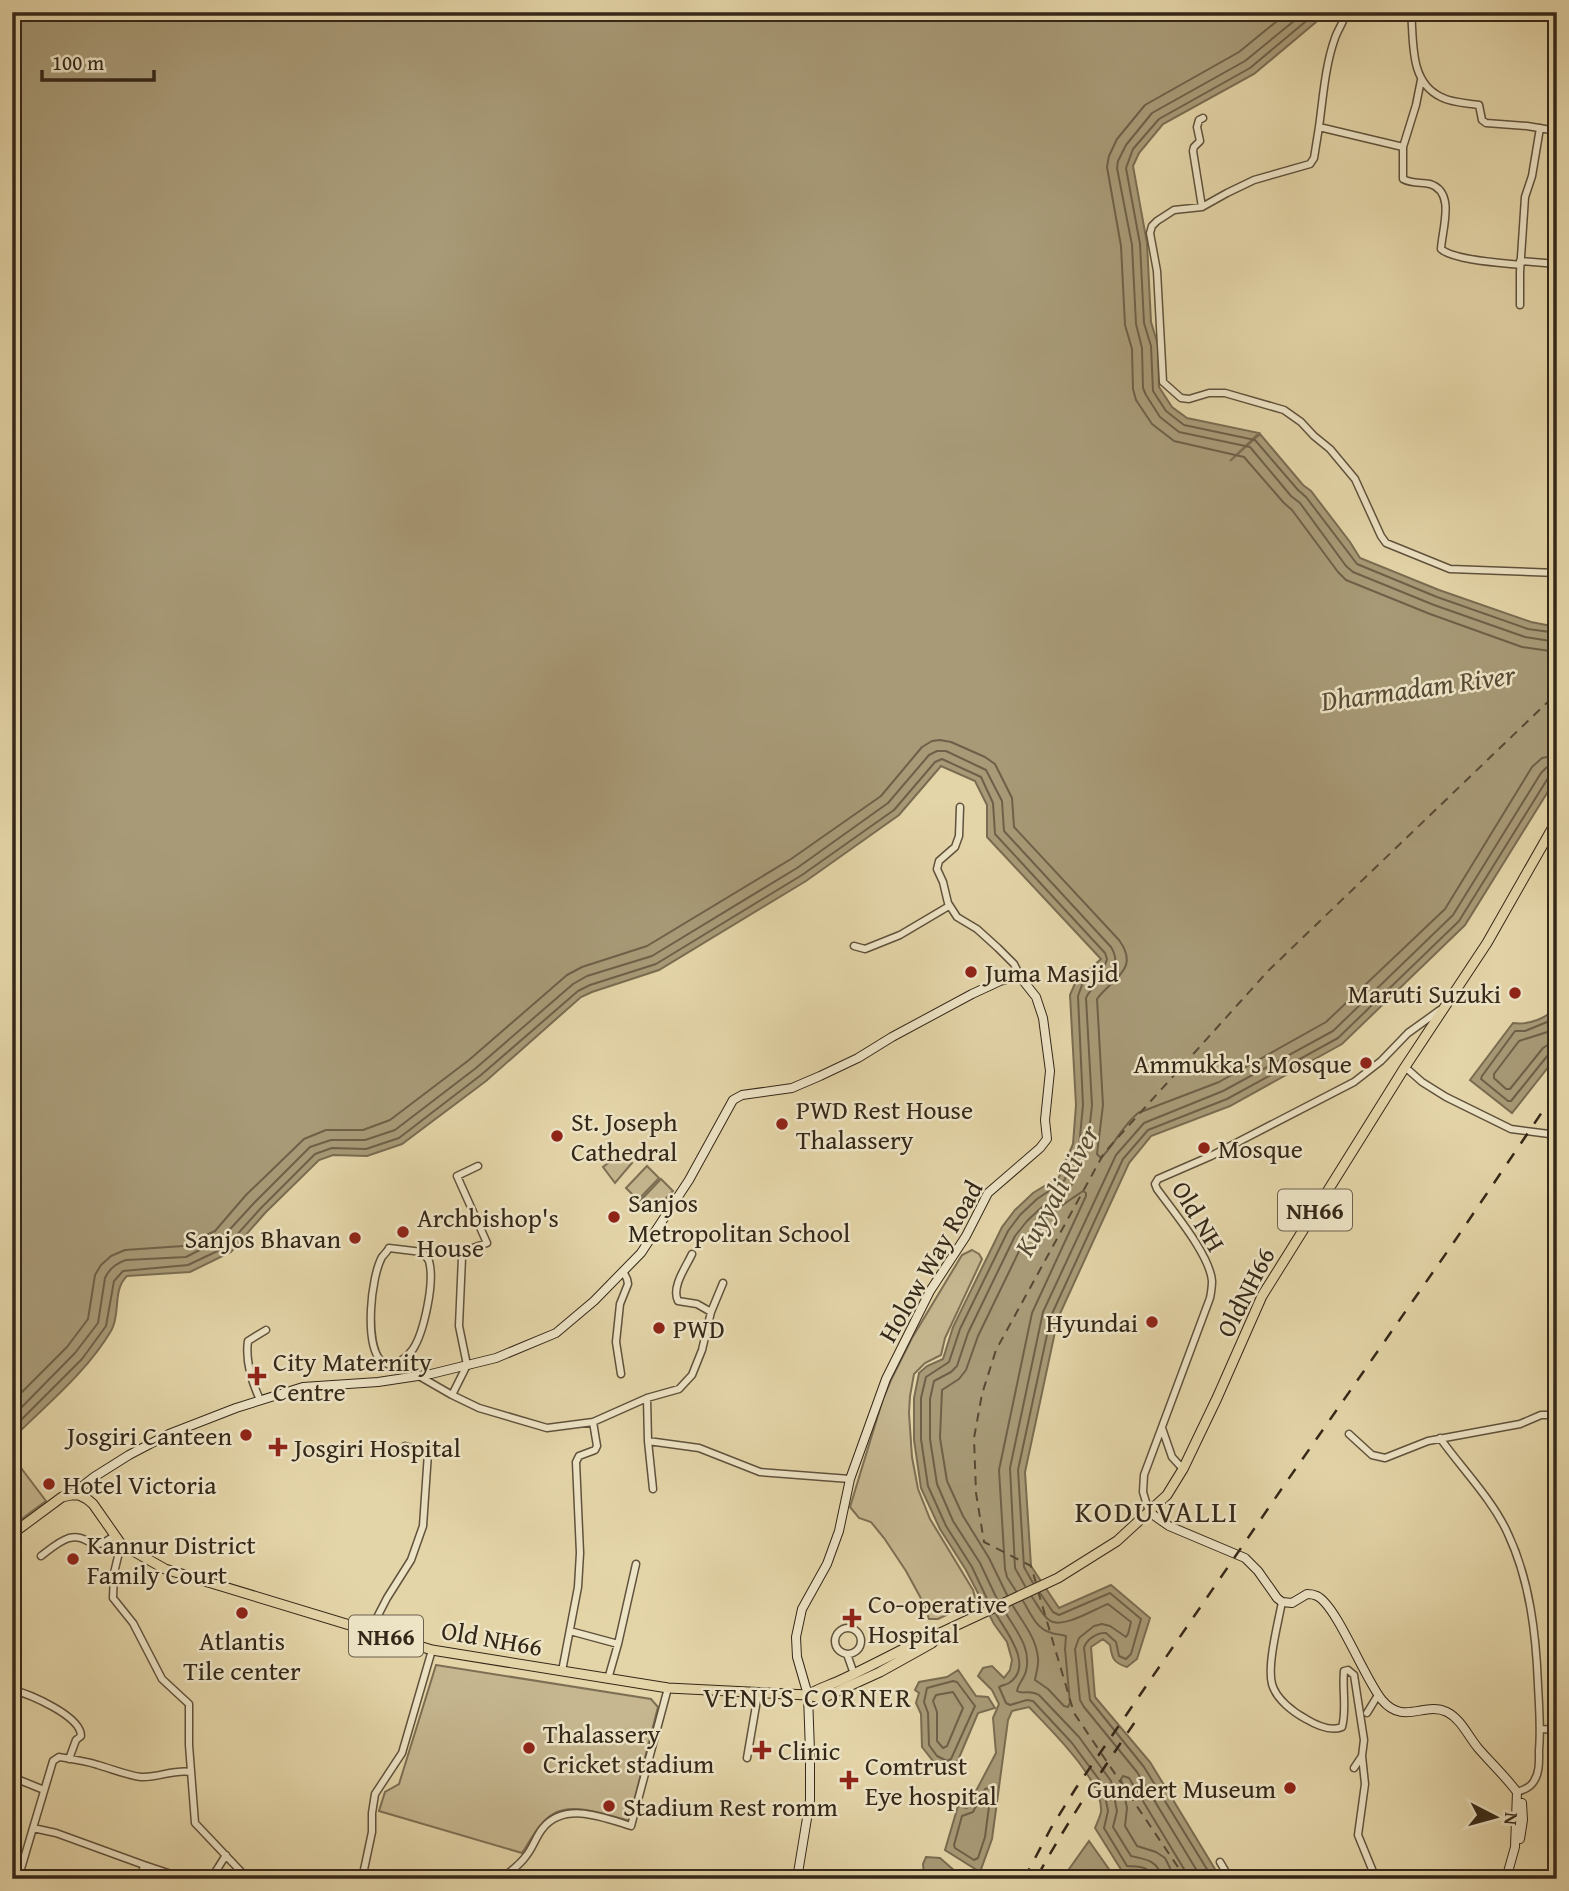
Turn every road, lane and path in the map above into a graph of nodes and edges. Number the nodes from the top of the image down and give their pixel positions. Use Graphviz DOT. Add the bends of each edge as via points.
graph roads {
  1 [pos="1346,12"];
  2 [pos="1411,12"];
  3 [pos="1421,80"];
  4 [pos="1203,118"];
  5 [pos="1320,127"];
  6 [pos="1541,128"];
  7 [pos="1557,131"];
  8 [pos="1403,147"];
  9 [pos="1202,207"];
  10 [pos="1520,263"];
  11 [pos="1557,264"];
  12 [pos="1520,305"];
  13 [pos="1557,573"];
  14 [pos="960,807"];
  15 [pos="1557,820"];
  16 [pos="950,906"];
  17 [pos="854,946"];
  18 [pos="1021,978"];
  19 [pos="1445,1007"];
  20 [pos="1405,1068"];
  21 [pos="1557,1135"];
  22 [pos="478,1166"];
  23 [pos="692,1254"];
  24 [pos="623,1271"];
  25 [pos="723,1283"];
  26 [pos="711,1312"];
  27 [pos="266,1330"];
  28 [pos="467,1365"];
  29 [pos="391,1366"];
  30 [pos="621,1374"];
  31 [pos="419,1376"];
  32 [pos="392,1380"];
  33 [pos="453,1395"];
  34 [pos="647,1398"];
  35 [pos="260,1401"];
  36 [pos="1557,1415"];
  37 [pos="593,1422"];
  38 [pos="1162,1428"];
  39 [pos="1349,1434"];
  40 [pos="1440,1438"];
  41 [pos="648,1441"];
  42 [pos="405,1446"];
  43 [pos="1183,1469"];
  44 [pos="850,1479"];
  45 [pos="653,1489"];
  46 [pos="71,1494"];
  47 [pos="1149,1512"];
  48 [pos="12,1534"];
  49 [pos="115,1535"];
  50 [pos="121,1544"];
  51 [pos="41,1556"];
  52 [pos="636,1564"];
  53 [pos="1058,1577"];
  54 [pos="1282,1602"];
  55 [pos="370,1631"];
  56 [pos="570,1631"];
  57 [pos="940,1633"];
  58 [pos="618,1644"];
  59 [pos="432,1650"];
  60 [pos="847,1654"];
  61 [pos="562,1671"];
  62 [pos="854,1674"];
  63 [pos="608,1679"];
  64 [pos="668,1688"];
  65 [pos="12,1690"];
  66 [pos="758,1694"];
  67 [pos="807,1695"];
  68 [pos="1378,1695"];
  69 [pos="1367,1713"];
  70 [pos="1541,1729"];
  71 [pos="1557,1730"];
  72 [pos="1362,1756"];
  73 [pos="747,1758"];
  74 [pos="69,1759"];
  75 [pos="1354,1768"];
  76 [pos="191,1772"];
  77 [pos="12,1777"];
  78 [pos="44,1790"];
  79 [pos="1517,1792"];
  80 [pos="33,1828"];
  81 [pos="226,1855"];
  82 [pos="1220,1862"];
  83 [pos="144,1865"];
  84 [pos="19,1879"];
  85 [pos="141,1879"];
  86 [pos="186,1879"];
  87 [pos="211,1879"];
  88 [pos="248,1879"];
  89 [pos="362,1879"];
  90 [pos="502,1879"];
  91 [pos="797,1879"];
  92 [pos="1230,1879"];
  93 [pos="1376,1879"];
  94 [pos="1506,1879"];
  1 -- 5 [label="street" via="1328,66"];
  2 -- 3 [label="street"];
  3 -- 6 [label="street" via="1442,98 1479,106 1483,123"];
  3 -- 8 [label="street"];
  4 -- 9 [label="street" via="1197,127 1200,141 1194,147"];
  5 -- 8 [label="street"];
  5 -- 9 [label="street" via="1310,164 1254,180"];
  6 -- 7 [label="street"];
  6 -- 10 [label="street" via="1525,197"];
  8 -- 10 [label="street" via="1406,181 1427,183 1444,196 1443,252"];
  9 -- 13 [label="street" via="1174,210 1157,221 1150,233 1157,271 1163,382 1173,393 1189,398 1225,393 1292,416 1330,449 1355,479 1386,543 1450,569"];
  10 -- 11 [label="street"];
  10 -- 12 [label="street"];
  14 -- 16 [label="street" via="955,847 939,861 937,869"];
  15 -- 19 [label="main road, OldNH66 / NH66"];
  16 -- 17 [label="street" via="900,935 865,949"];
  16 -- 18 [label="street" via="1014,964"];
  18 -- 24 [label="street" via="1000,981 972,994 858,1058 792,1088 733,1100 689,1180"];
  18 -- 44 [label="street, Holow Way Road" via="1036,997 1043,1018 1050,1071 1047,1139 988,1193 930,1292 886,1379"];
  19 -- 20 [label="main road, OldNH66 / NH66"];
  19 -- 38 [label="street, Old NH" via="1354,1082 1158,1179 1157,1189 1200,1251 1212,1281 1210,1298"];
  20 -- 21 [label="street" via="1446,1097 1511,1129"];
  20 -- 43 [label="main road, OldNH66 / NH66" via="1262,1296"];
  22 -- 28 [label="street" via="457,1176 487,1243 464,1251 462,1257 459,1326"];
  23 -- 26 [label="street" via="675,1297"];
  24 -- 28 [label="street" via="556,1333"];
  24 -- 30 [label="street" via="628,1284 620,1304 617,1342"];
  25 -- 26 [label="street"];
  26 -- 34 [label="street" via="692,1376 679,1389"];
  27 -- 35 [label="street" via="251,1338 247,1348"];
  28 -- 31 [label="street"];
  28 -- 33 [label="street"];
  29 -- 29 [label="street" via="404,1360 423,1328 430,1280 429,1261 422,1252 389,1248 376,1278 372,1339 382,1361"];
  29 -- 32 [label="street"];
  31 -- 32 [label="street"];
  31 -- 33 [label="street"];
  32 -- 35 [label="street" via="303,1387"];
  33 -- 37 [label="street" via="479,1408 547,1428"];
  34 -- 37 [label="street"];
  34 -- 41 [label="street"];
  35 -- 46 [label="street" via="169,1434"];
  36 -- 40 [label="street"];
  37 -- 56 [label="street" via="597,1446 576,1462 580,1553"];
  38 -- 43 [label="street" via="1172,1457"];
  38 -- 47 [label="street, Old NH" via="1144,1475"];
  39 -- 40 [label="street" via="1372,1455 1385,1458"];
  40 -- 70 [label="street" via="1510,1537 1531,1609"];
  41 -- 44 [label="street" via="699,1448 760,1472"];
  41 -- 45 [label="street"];
  42 -- 55 [label="street" via="428,1453 423,1526 411,1560"];
  43 -- 47 [label="main road, OldNH66 / NH66" via="1167,1495"];
  44 -- 67 [label="street, Holow Way Road" via="835,1542 803,1609 796,1637"];
  46 -- 48 [label="main road"];
  46 -- 49 [label="main road, Old NH66 / NH66" via="93,1504"];
  47 -- 53 [label="main road, OldNH66 / NH66" via="1117,1541"];
  47 -- 54 [label="street" via="1169,1526 1245,1558"];
  49 -- 50 [label="main road, Old NH66 / NH66"];
  49 -- 51 [label="street" via="96,1545 73,1537"];
  50 -- 55 [label="main road, Old NH66 / NH66" via="165,1569"];
  50 -- 76 [label="street" via="113,1598 133,1623 162,1679 189,1704"];
  52 -- 58 [label="street"];
  53 -- 57 [label="main road, Old NH66 / NH66"];
  54 -- 68 [label="street" via="1292,1603 1307,1594 1319,1596"];
  54 -- 72 [label="street" via="1272,1684 1295,1713 1336,1730 1344,1720 1343,1671 1354,1675 1364,1740"];
  55 -- 59 [label="main road, Old NH66 / NH66"];
  56 -- 58 [label="street"];
  56 -- 61 [label="street"];
  57 -- 62 [label="main road, Old NH66 / NH66"];
  57 -- 67 [label="main road, Old NH66 / NH66" via="932,1643 848,1688 821,1698"];
  58 -- 63 [label="street"];
  59 -- 61 [label="main road, Old NH66 / NH66"];
  59 -- 89 [label="street" via="402,1754 375,1794"];
  60 -- 60 [label="street" via="859,1649 862,1640 851,1628 842,1629 835,1639 839,1651"];
  60 -- 62 [label="street"];
  61 -- 63 [label="main road, Old NH66 / NH66"];
  62 -- 67 [label="main road, Old NH66 / NH66"];
  63 -- 64 [label="main road, Old NH66 / NH66"];
  64 -- 66 [label="main road, Old NH66 / NH66"];
  64 -- 90 [label="street" via="631,1826 584,1813 552,1819 526,1857"];
  65 -- 74 [label="street" via="76,1722 81,1736"];
  66 -- 67 [label="main road, Old NH66 / NH66"];
  66 -- 73 [label="street"];
  67 -- 91 [label="street, Holow Way Road" via="810,1800"];
  68 -- 69 [label="street"];
  68 -- 79 [label="street" via="1401,1712 1434,1708 1447,1712"];
  70 -- 71 [label="street"];
  70 -- 79 [label="street" via="1534,1783"];
  72 -- 75 [label="street"];
  72 -- 93 [label="street" via="1365,1783 1358,1835"];
  74 -- 76 [label="street" via="140,1776"];
  74 -- 78 [label="street" via="59,1757 52,1762"];
  76 -- 81 [label="street" via="195,1823"];
  77 -- 78 [label="street"];
  78 -- 80 [label="street"];
  79 -- 94 [label="street" via="1515,1847"];
  80 -- 83 [label="street"];
  80 -- 84 [label="street"];
  81 -- 87 [label="street"];
  81 -- 88 [label="street"];
  82 -- 92 [label="street"];
  83 -- 85 [label="street"];
  83 -- 86 [label="street"];
}
